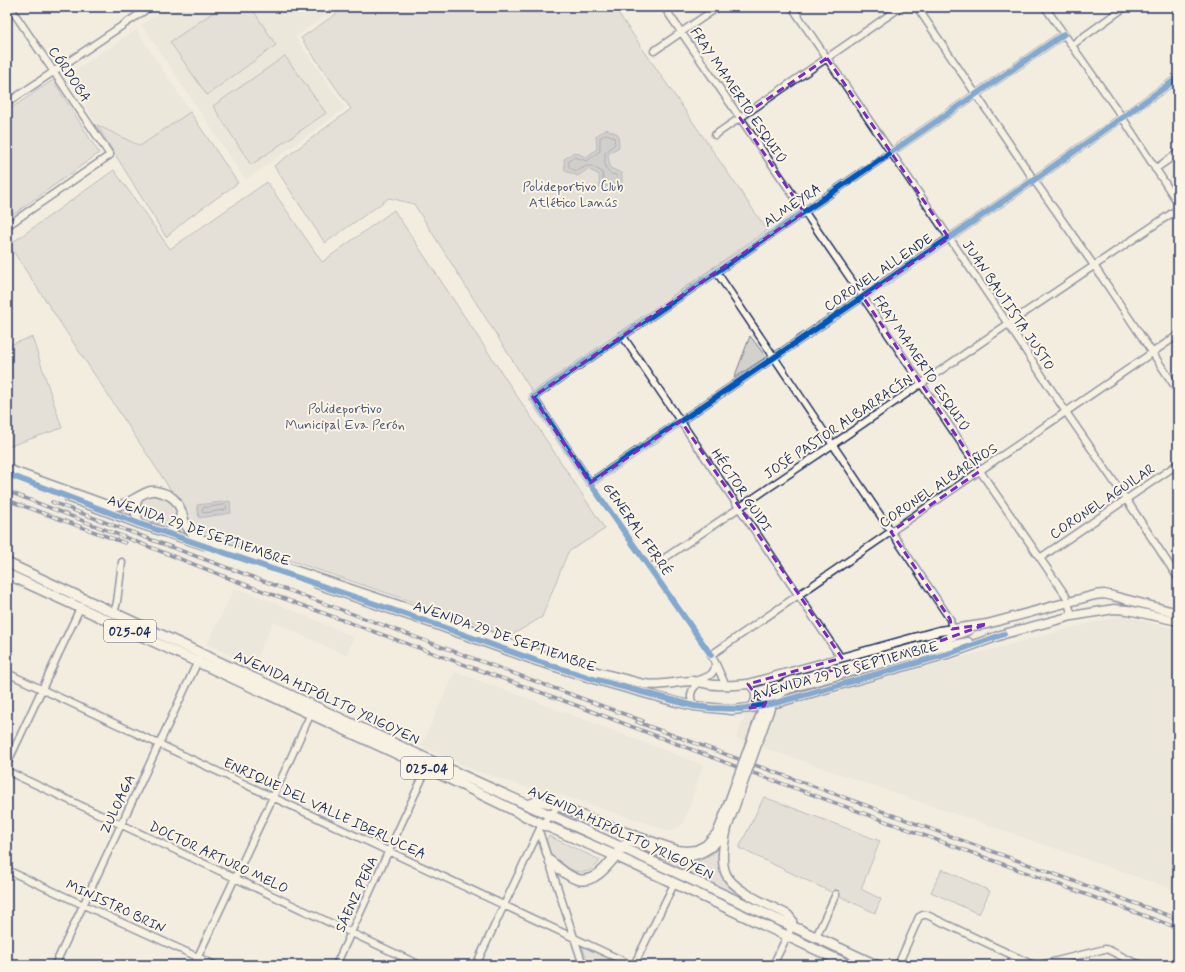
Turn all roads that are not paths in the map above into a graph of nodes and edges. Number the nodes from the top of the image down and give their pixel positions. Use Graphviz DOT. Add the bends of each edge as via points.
graph roads {
  1 [pos="10,7"];
  2 [pos="150,7"];
  3 [pos="664,7"];
  4 [pos="718,7"];
  5 [pos="792,7"];
  6 [pos="901,7"];
  7 [pos="917,7"];
  8 [pos="1045,7"];
  9 [pos="1125,7"];
  10 [pos="142,9"];
  11 [pos="682,32"];
  12 [pos="1064,34"];
  13 [pos="1072,45"];
  14 [pos="654,51"];
  15 [pos="827,58"];
  16 [pos="54,72"];
  17 [pos="1178,78"];
  18 [pos="975,95"];
  19 [pos="7,103"];
  20 [pos="1122,117"];
  21 [pos="740,118"];
  22 [pos="716,135"];
  23 [pos="891,152"];
  24 [pos="1178,153"];
  25 [pos="1155,169"];
  26 [pos="1034,180"];
  27 [pos="1178,203"];
  28 [pos="1178,209"];
  29 [pos="804,212"];
  30 [pos="7,226"];
  31 [pos="949,238"];
  32 [pos="1094,266"];
  33 [pos="716,271"];
  34 [pos="863,297"];
  35 [pos="1008,324"];
  36 [pos="622,335"];
  37 [pos="1178,335"];
  38 [pos="1153,353"];
  39 [pos="774,358"];
  40 [pos="921,383"];
  41 [pos="1178,391"];
  42 [pos="533,397"];
  43 [pos="1066,412"];
  44 [pos="681,421"];
  45 [pos="832,445"];
  46 [pos="1178,464"];
  47 [pos="7,469"];
  48 [pos="980,471"];
  49 [pos="7,474"];
  50 [pos="590,483"];
  51 [pos="138,498"];
  52 [pos="1126,499"];
  53 [pos="739,508"];
  54 [pos="181,511"];
  55 [pos="140,524"];
  56 [pos="891,532"];
  57 [pos="167,533"];
  58 [pos="1040,558"];
  59 [pos="122,562"];
  60 [pos="7,563"];
  61 [pos="650,568"];
  62 [pos="7,574"];
  63 [pos="1178,578"];
  64 [pos="799,595"];
  65 [pos="1068,602"];
  66 [pos="82,603"];
  67 [pos="114,613"];
  68 [pos="1178,613"];
  69 [pos="1072,616"];
  70 [pos="1178,621"];
  71 [pos="987,624"];
  72 [pos="952,629"];
  73 [pos="1004,634"];
  74 [pos="943,644"];
  75 [pos="199,658"];
  76 [pos="841,658"];
  77 [pos="715,662"];
  78 [pos="7,673"];
  79 [pos="697,682"];
  80 [pos="748,684"];
  81 [pos="726,686"];
  82 [pos="42,690"];
  83 [pos="694,706"];
  84 [pos="750,708"];
  85 [pos="313,710"];
  86 [pos="159,744"];
  87 [pos="7,764"];
  88 [pos="427,768"];
  89 [pos="7,772"];
  90 [pos="273,797"];
  91 [pos="527,805"];
  92 [pos="559,806"];
  93 [pos="550,815"];
  94 [pos="120,824"];
  95 [pos="540,827"];
  96 [pos="727,828"];
  97 [pos="635,839"];
  98 [pos="621,847"];
  99 [pos="388,851"];
  100 [pos="620,858"];
  101 [pos="550,861"];
  102 [pos="7,870"];
  103 [pos="235,878"];
  104 [pos="674,884"];
  105 [pos="836,894"];
  106 [pos="83,905"];
  107 [pos="504,906"];
  108 [pos="792,926"];
  109 [pos="352,932"];
  110 [pos="787,937"];
  111 [pos="816,937"];
  112 [pos="574,938"];
  113 [pos="198,957"];
  114 [pos="55,965"];
  115 [pos="194,965"];
  116 [pos="215,965"];
  117 [pos="336,965"];
  118 [pos="420,965"];
  119 [pos="476,965"];
  120 [pos="583,965"];
  121 [pos="633,965"];
  122 [pos="773,965"];
  123 [pos="849,965"];
  124 [pos="876,965"];
  125 [pos="898,965"];
  126 [pos="1036,965"];
  127 [pos="1040,965"];
  128 [pos="1142,965"];
  1 -- 16 [label="street, CÓRDOBA"];
  2 -- 10 [label="street"];
  3 -- 11 [label="street, FRAY MAMERTO ESQUIÚ"];
  4 -- 11 [label="street"];
  5 -- 15 [label="street, JUAN BAUTISTA JUSTO"];
  6 -- 15 [label="street"];
  7 -- 18 [label="street"];
  8 -- 12 [label="street"];
  9 -- 13 [label="street"];
  10 -- 16 [label="street"];
  11 -- 14 [label="street"];
  11 -- 21 [label="street, FRAY MAMERTO ESQUIÚ"];
  12 -- 13 [label="street"];
  12 -- 18 [label="street, ALMEYRA"];
  13 -- 20 [label="street"];
  15 -- 21 [label="street"];
  15 -- 23 [label="street, JUAN BAUTISTA JUSTO"];
  16 -- 19 [label="street"];
  16 -- 30 [label="street, CÓRDOBA" via="110,155"];
  17 -- 20 [label="street, CORONEL ALLENDE"];
  18 -- 23 [label="street, ALMEYRA"];
  18 -- 26 [label="street"];
  20 -- 25 [label="street"];
  20 -- 26 [label="street, CORONEL ALLENDE"];
  21 -- 22 [label="street"];
  21 -- 29 [label="street, FRAY MAMERTO ESQUIÚ"];
  23 -- 29 [label="street, ALMEYRA"];
  23 -- 31 [label="street, JUAN BAUTISTA JUSTO"];
  24 -- 25 [label="street"];
  25 -- 27 [label="street"];
  26 -- 31 [label="street, CORONEL ALLENDE"];
  26 -- 32 [label="street"];
  28 -- 32 [label="street, JOSÉ PASTOR ALBARRACÍN"];
  29 -- 33 [label="street, ALMEYRA"];
  29 -- 34 [label="street, FRAY MAMERTO ESQUIÚ"];
  31 -- 34 [label="street, CORONEL ALLENDE"];
  31 -- 35 [label="street, JUAN BAUTISTA JUSTO"];
  32 -- 35 [label="street, JOSÉ PASTOR ALBARRACÍN"];
  32 -- 38 [label="street"];
  33 -- 36 [label="street, ALMEYRA"];
  33 -- 39 [label="street"];
  34 -- 39 [label="street, CORONEL ALLENDE"];
  34 -- 40 [label="street, FRAY MAMERTO ESQUIÚ"];
  35 -- 40 [label="street, JOSÉ PASTOR ALBARRACÍN"];
  35 -- 43 [label="street, JUAN BAUTISTA JUSTO"];
  36 -- 42 [label="street, ALMEYRA"];
  36 -- 44 [label="street, HÉCTOR GUIDI"];
  37 -- 38 [label="street, CORONEL ALBARIÑOS"];
  38 -- 41 [label="street"];
  38 -- 43 [label="street, CORONEL ALBARIÑOS"];
  39 -- 44 [label="street, CORONEL ALLENDE"];
  39 -- 45 [label="street"];
  40 -- 45 [label="street, JOSÉ PASTOR ALBARRACÍN"];
  40 -- 48 [label="street, FRAY MAMERTO ESQUIÚ"];
  42 -- 50 [label="street, GENERAL FERRÉ"];
  43 -- 48 [label="street, CORONEL ALBARIÑOS"];
  43 -- 52 [label="street, JUAN BAUTISTA JUSTO"];
  44 -- 50 [label="street, CORONEL ALLENDE"];
  44 -- 53 [label="street, HÉCTOR GUIDI"];
  45 -- 53 [label="street, JOSÉ PASTOR ALBARRACÍN"];
  45 -- 56 [label="street"];
  46 -- 52 [label="street, CORONEL AGUILAR"];
  47 -- 51 [label="street, AVENIDA 29 DE SEPTIEMBRE" via="104,504 122,505"];
  48 -- 56 [label="street, CORONEL ALBARIÑOS"];
  48 -- 58 [label="street, FRAY MAMERTO ESQUIÚ"];
  49 -- 55 [label="street, AVENIDA 29 DE SEPTIEMBRE"];
  51 -- 54 [label="street, AVENIDA 29 DE SEPTIEMBRE" via="147,492 161,492 173,497"];
  51 -- 55 [label="street" via="135,511"];
  52 -- 58 [label="street, CORONEL AGUILAR"];
  52 -- 63 [label="street, JUAN BAUTISTA JUSTO"];
  53 -- 61 [label="street, JOSÉ PASTOR ALBARRACÍN"];
  53 -- 64 [label="street, HÉCTOR GUIDI"];
  54 -- 57 [label="street" via="178,524"];
  54 -- 79 [label="street, AVENIDA 29 DE SEPTIEMBRE" via="186,526 201,539 536,653 653,686"];
  55 -- 57 [label="street, AVENIDA 29 DE SEPTIEMBRE"];
  56 -- 64 [label="street, CORONEL ALBARIÑOS"];
  56 -- 72 [label="street" via="950,619"];
  57 -- 83 [label="street, AVENIDA 29 DE SEPTIEMBRE" via="544,663"];
  58 -- 65 [label="street, FRAY MAMERTO ESQUIÚ"];
  59 -- 67 [label="street"];
  60 -- 66 [label="main road, AVENIDA HIPÓLITO YRIGOYEN / 025-04"];
  62 -- 66 [label="main road, AVENIDA HIPÓLITO YRIGOYEN / 025-04"];
  64 -- 76 [label="street, HÉCTOR GUIDI"];
  64 -- 77 [label="street, CORONEL ALBARIÑOS" via="711,655"];
  65 -- 68 [label="street, AVENIDA 29 DE SEPTIEMBRE" via="1104,594"];
  65 -- 69 [label="street, FRAY MAMERTO ESQUIÚ"];
  65 -- 71 [label="street, AVENIDA 29 DE SEPTIEMBRE"];
  66 -- 67 [label="main road, AVENIDA HIPÓLITO YRIGOYEN / 025-04"];
  66 -- 75 [label="main road, AVENIDA HIPÓLITO YRIGOYEN / 025-04"];
  66 -- 82 [label="street"];
  67 -- 75 [label="main road, AVENIDA HIPÓLITO YRIGOYEN / 025-04"];
  69 -- 70 [label="street, AVENIDA 29 DE SEPTIEMBRE" via="1121,609"];
  69 -- 73 [label="street, AVENIDA 29 DE SEPTIEMBRE"];
  71 -- 72 [label="street, AVENIDA 29 DE SEPTIEMBRE"];
  71 -- 74 [label="street"];
  72 -- 76 [label="street, AVENIDA 29 DE SEPTIEMBRE"];
  73 -- 74 [label="street"];
  73 -- 84 [label="street, AVENIDA 29 DE SEPTIEMBRE" via="951,654"];
  74 -- 96 [label="street, bridge" via="794,687 778,695 770,708"];
  74 -- 97 [label="street, bridge" via="781,685 766,700 721,824 713,838 696,850 686,851"];
  75 -- 85 [label="main road, AVENIDA HIPÓLITO YRIGOYEN / 025-04"];
  75 -- 86 [label="street, ZULOAGA"];
  76 -- 80 [label="street, AVENIDA 29 DE SEPTIEMBRE"];
  77 -- 79 [label="street" via="712,674"];
  77 -- 81 [label="street"];
  78 -- 82 [label="street, ENRIQUE DEL VALLE IBERLUCEA"];
  79 -- 81 [label="street, AVENIDA 29 DE SEPTIEMBRE"];
  79 -- 83 [label="street" via="691,694"];
  80 -- 81 [label="street, AVENIDA 29 DE SEPTIEMBRE"];
  80 -- 84 [label="street" via="755,694 755,702"];
  82 -- 86 [label="street, ENRIQUE DEL VALLE IBERLUCEA"];
  82 -- 87 [label="street"];
  83 -- 84 [label="street, AVENIDA 29 DE SEPTIEMBRE" via="732,710"];
  85 -- 88 [label="main road, AVENIDA HIPÓLITO YRIGOYEN / 025-04"];
  85 -- 90 [label="street"];
  85 -- 91 [label="main road, AVENIDA HIPÓLITO YRIGOYEN / 025-04"];
  86 -- 90 [label="street, ENRIQUE DEL VALLE IBERLUCEA"];
  86 -- 94 [label="street, ZULOAGA"];
  88 -- 95 [label="main road, AVENIDA HIPÓLITO YRIGOYEN / 025-04"];
  88 -- 99 [label="street, SÁENZ PEÑA"];
  89 -- 94 [label="street, DOCTOR ARTURO MELO"];
  90 -- 99 [label="street, ENRIQUE DEL VALLE IBERLUCEA"];
  90 -- 103 [label="street"];
  91 -- 92 [label="street" via="537,801"];
  91 -- 93 [label="main road, AVENIDA HIPÓLITO YRIGOYEN / 025-04"];
  92 -- 93 [label="street"];
  92 -- 97 [label="street"];
  93 -- 95 [label="street"];
  93 -- 98 [label="main road, AVENIDA HIPÓLITO YRIGOYEN / 025-04"];
  94 -- 103 [label="street, DOCTOR ARTURO MELO"];
  94 -- 106 [label="street, ZULOAGA"];
  95 -- 100 [label="main road, AVENIDA HIPÓLITO YRIGOYEN / 025-04"];
  95 -- 101 [label="street"];
  95 -- 107 [label="street"];
  96 -- 97 [label="street" via="715,844 691,857 665,854"];
  96 -- 108 [label="street" via="723,848 726,876 742,891 788,915 792,920"];
  97 -- 98 [label="street"];
  98 -- 100 [label="main road"];
  98 -- 108 [label="main road, AVENIDA HIPÓLITO YRIGOYEN / 025-04"];
  99 -- 107 [label="street, ENRIQUE DEL VALLE IBERLUCEA"];
  99 -- 109 [label="street, SÁENZ PEÑA"];
  100 -- 101 [label="main road" via="599,875 578,880"];
  100 -- 104 [label="main road, AVENIDA HIPÓLITO YRIGOYEN / 025-04"];
  101 -- 112 [label="street"];
  102 -- 106 [label="street, MINISTRO BRIN"];
  103 -- 109 [label="street, DOCTOR ARTURO MELO"];
  103 -- 113 [label="street"];
  104 -- 110 [label="main road, AVENIDA HIPÓLITO YRIGOYEN / 025-04"];
  104 -- 121 [label="street"];
  105 -- 111 [label="street"];
  106 -- 113 [label="street, MINISTRO BRIN"];
  106 -- 114 [label="street, ZULOAGA"];
  107 -- 112 [label="street, ENRIQUE DEL VALLE IBERLUCEA"];
  107 -- 119 [label="street"];
  108 -- 110 [label="street"];
  108 -- 111 [label="main road, AVENIDA HIPÓLITO YRIGOYEN / 025-04"];
  109 -- 117 [label="street, SÁENZ PEÑA"];
  109 -- 118 [label="street, DOCTOR ARTURO MELO"];
  110 -- 122 [label="street"];
  110 -- 123 [label="main road, AVENIDA HIPÓLITO YRIGOYEN / 025-04"];
  111 -- 124 [label="main road, AVENIDA HIPÓLITO YRIGOYEN / 025-04"];
  112 -- 120 [label="street"];
  112 -- 121 [label="street, ENRIQUE DEL VALLE IBERLUCEA"];
  113 -- 115 [label="street"];
  113 -- 116 [label="street, MINISTRO BRIN"];
  125 -- 126 [label="street" via="919,917 927,915"];
  127 -- 128 [label="street" via="1105,949"];
}
